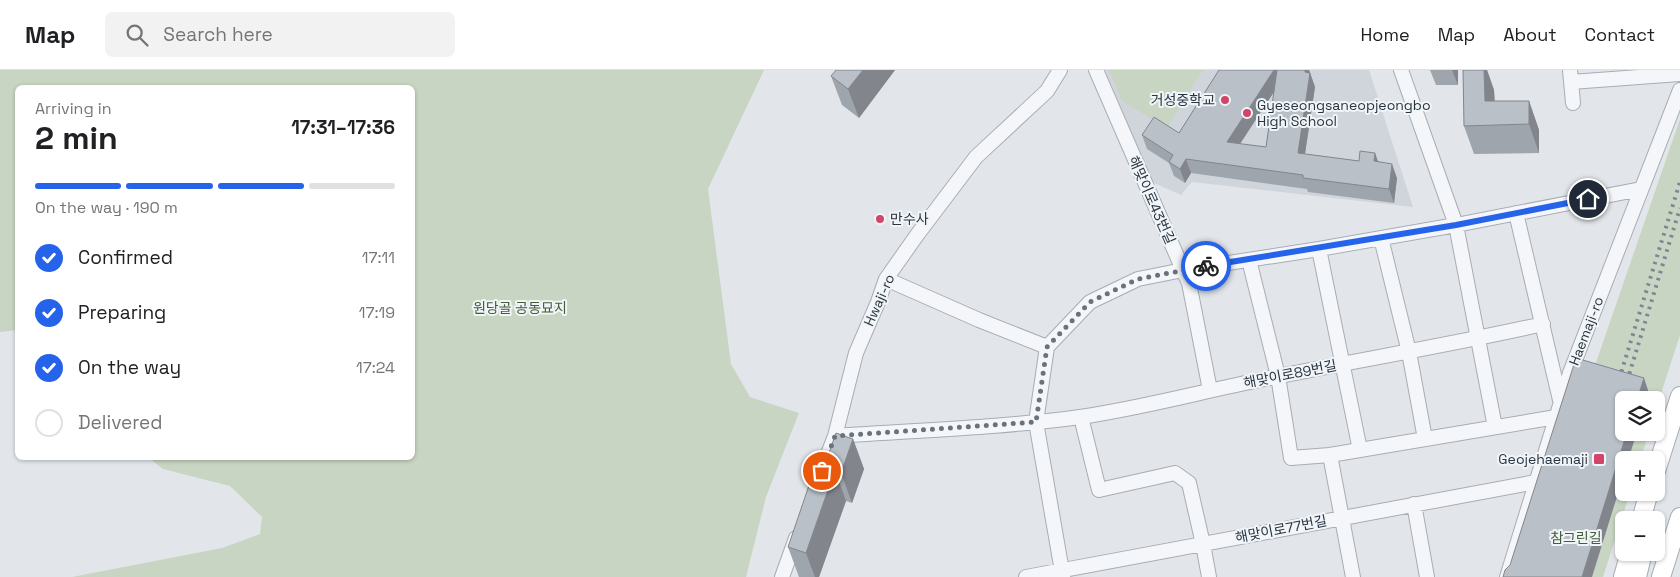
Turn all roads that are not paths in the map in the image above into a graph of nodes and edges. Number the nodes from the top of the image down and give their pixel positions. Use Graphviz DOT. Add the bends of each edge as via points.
graph roads {
  1 [pos="1060,70"];
  2 [pos="1096,70"];
  3 [pos="1401,70"];
  4 [pos="1680,74"];
  5 [pos="1570,76"];
  6 [pos="1680,90"];
  7 [pos="1573,103"];
  8 [pos="1641,189"];
  9 [pos="1516,213"];
  10 [pos="1456,225"];
  11 [pos="1381,238"];
  12 [pos="1319,249"];
  13 [pos="1249,260"];
  14 [pos="1183,270"];
  15 [pos="886,280"];
  16 [pos="1544,324"];
  17 [pos="1478,339"];
  18 [pos="1047,347"];
  19 [pos="1409,352"];
  20 [pos="1343,364"];
  21 [pos="1278,376"];
  22 [pos="1210,390"];
  23 [pos="1680,396"];
  24 [pos="1560,402"];
  25 [pos="1081,417"];
  26 [pos="1556,417"];
  27 [pos="1036,422"];
  28 [pos="1495,427"];
  29 [pos="835,436"];
  30 [pos="1426,439"];
  31 [pos="1360,450"];
  32 [pos="1662,451"];
  33 [pos="1330,455"];
  34 [pos="1536,482"];
  35 [pos="812,498"];
  36 [pos="1414,504"];
  37 [pos="1680,517"];
  38 [pos="1342,518"];
  39 [pos="802,524"];
  40 [pos="1203,544"];
  41 [pos="1627,561"];
  42 [pos="1641,561"];
  43 [pos="1063,574"];
  44 [pos="782,577"];
  45 [pos="1026,577"];
  46 [pos="1208,577"];
  47 [pos="1353,577"];
  48 [pos="1427,577"];
  49 [pos="1507,577"];
  50 [pos="1623,577"];
  51 [pos="1637,577"];
  52 [pos="1661,577"];
  1 -- 15 [label="street, Hwaji-ro" via="1048,91 976,157"];
  2 -- 14 [label="street, 해맞이로43번길"];
  3 -- 10 [label="street"];
  4 -- 5 [label="street"];
  5 -- 7 [label="street"];
  6 -- 8 [label="street, Haemaji-ro"];
  8 -- 9 [label="street"];
  8 -- 24 [label="street, Haemaji-ro"];
  9 -- 10 [label="street"];
  9 -- 16 [label="street"];
  10 -- 11 [label="street"];
  10 -- 17 [label="street"];
  11 -- 12 [label="street"];
  11 -- 19 [label="street"];
  12 -- 13 [label="street"];
  12 -- 20 [label="street"];
  13 -- 14 [label="street"];
  13 -- 21 [label="street"];
  14 -- 18 [label="street" via="1138,279 1090,302"];
  14 -- 22 [label="street, 해맞이로43번길" via="1189,283"];
  15 -- 18 [label="street"];
  15 -- 29 [label="street, Hwaji-ro" via="856,353"];
  16 -- 17 [label="street, 해맞이로89번길"];
  16 -- 24 [label="street"];
  17 -- 19 [label="street, 해맞이로89번길"];
  17 -- 28 [label="street"];
  18 -- 27 [label="street"];
  19 -- 20 [label="street, 해맞이로89번길"];
  19 -- 30 [label="street"];
  20 -- 21 [label="street, 해맞이로89번길"];
  20 -- 31 [label="street"];
  21 -- 22 [label="street, 해맞이로89번길"];
  21 -- 33 [label="street" via="1291,458"];
  22 -- 25 [label="street, 해맞이로89번길" via="1156,404"];
  23 -- 32 [label="main road"];
  24 -- 26 [label="street, Haemaji-ro"];
  25 -- 27 [label="street, 해맞이로89번길"];
  25 -- 40 [label="street" via="1099,490 1176,473 1189,484"];
  26 -- 28 [label="street"];
  26 -- 34 [label="street, Haemaji-ro"];
  27 -- 29 [label="street, 해맞이로89번길"];
  27 -- 43 [label="street"];
  28 -- 30 [label="street"];
  29 -- 35 [label="street, Hwaji-ro"];
  30 -- 31 [label="street"];
  31 -- 33 [label="street"];
  33 -- 38 [label="street"];
  34 -- 36 [label="street, 해맞이로77번길"];
  34 -- 49 [label="street, Haemaji-ro"];
  36 -- 38 [label="street, 해맞이로77번길"];
  36 -- 48 [label="street"];
  37 -- 52 [label="main road"];
  38 -- 40 [label="street, 해맞이로77번길"];
  38 -- 47 [label="street"];
  39 -- 44 [label="street"];
  40 -- 43 [label="street, 해맞이로77번길"];
  40 -- 46 [label="street"];
  41 -- 50 [label="main road"];
  42 -- 51 [label="main road"];
  43 -- 45 [label="street, 해맞이로77번길"];
}
